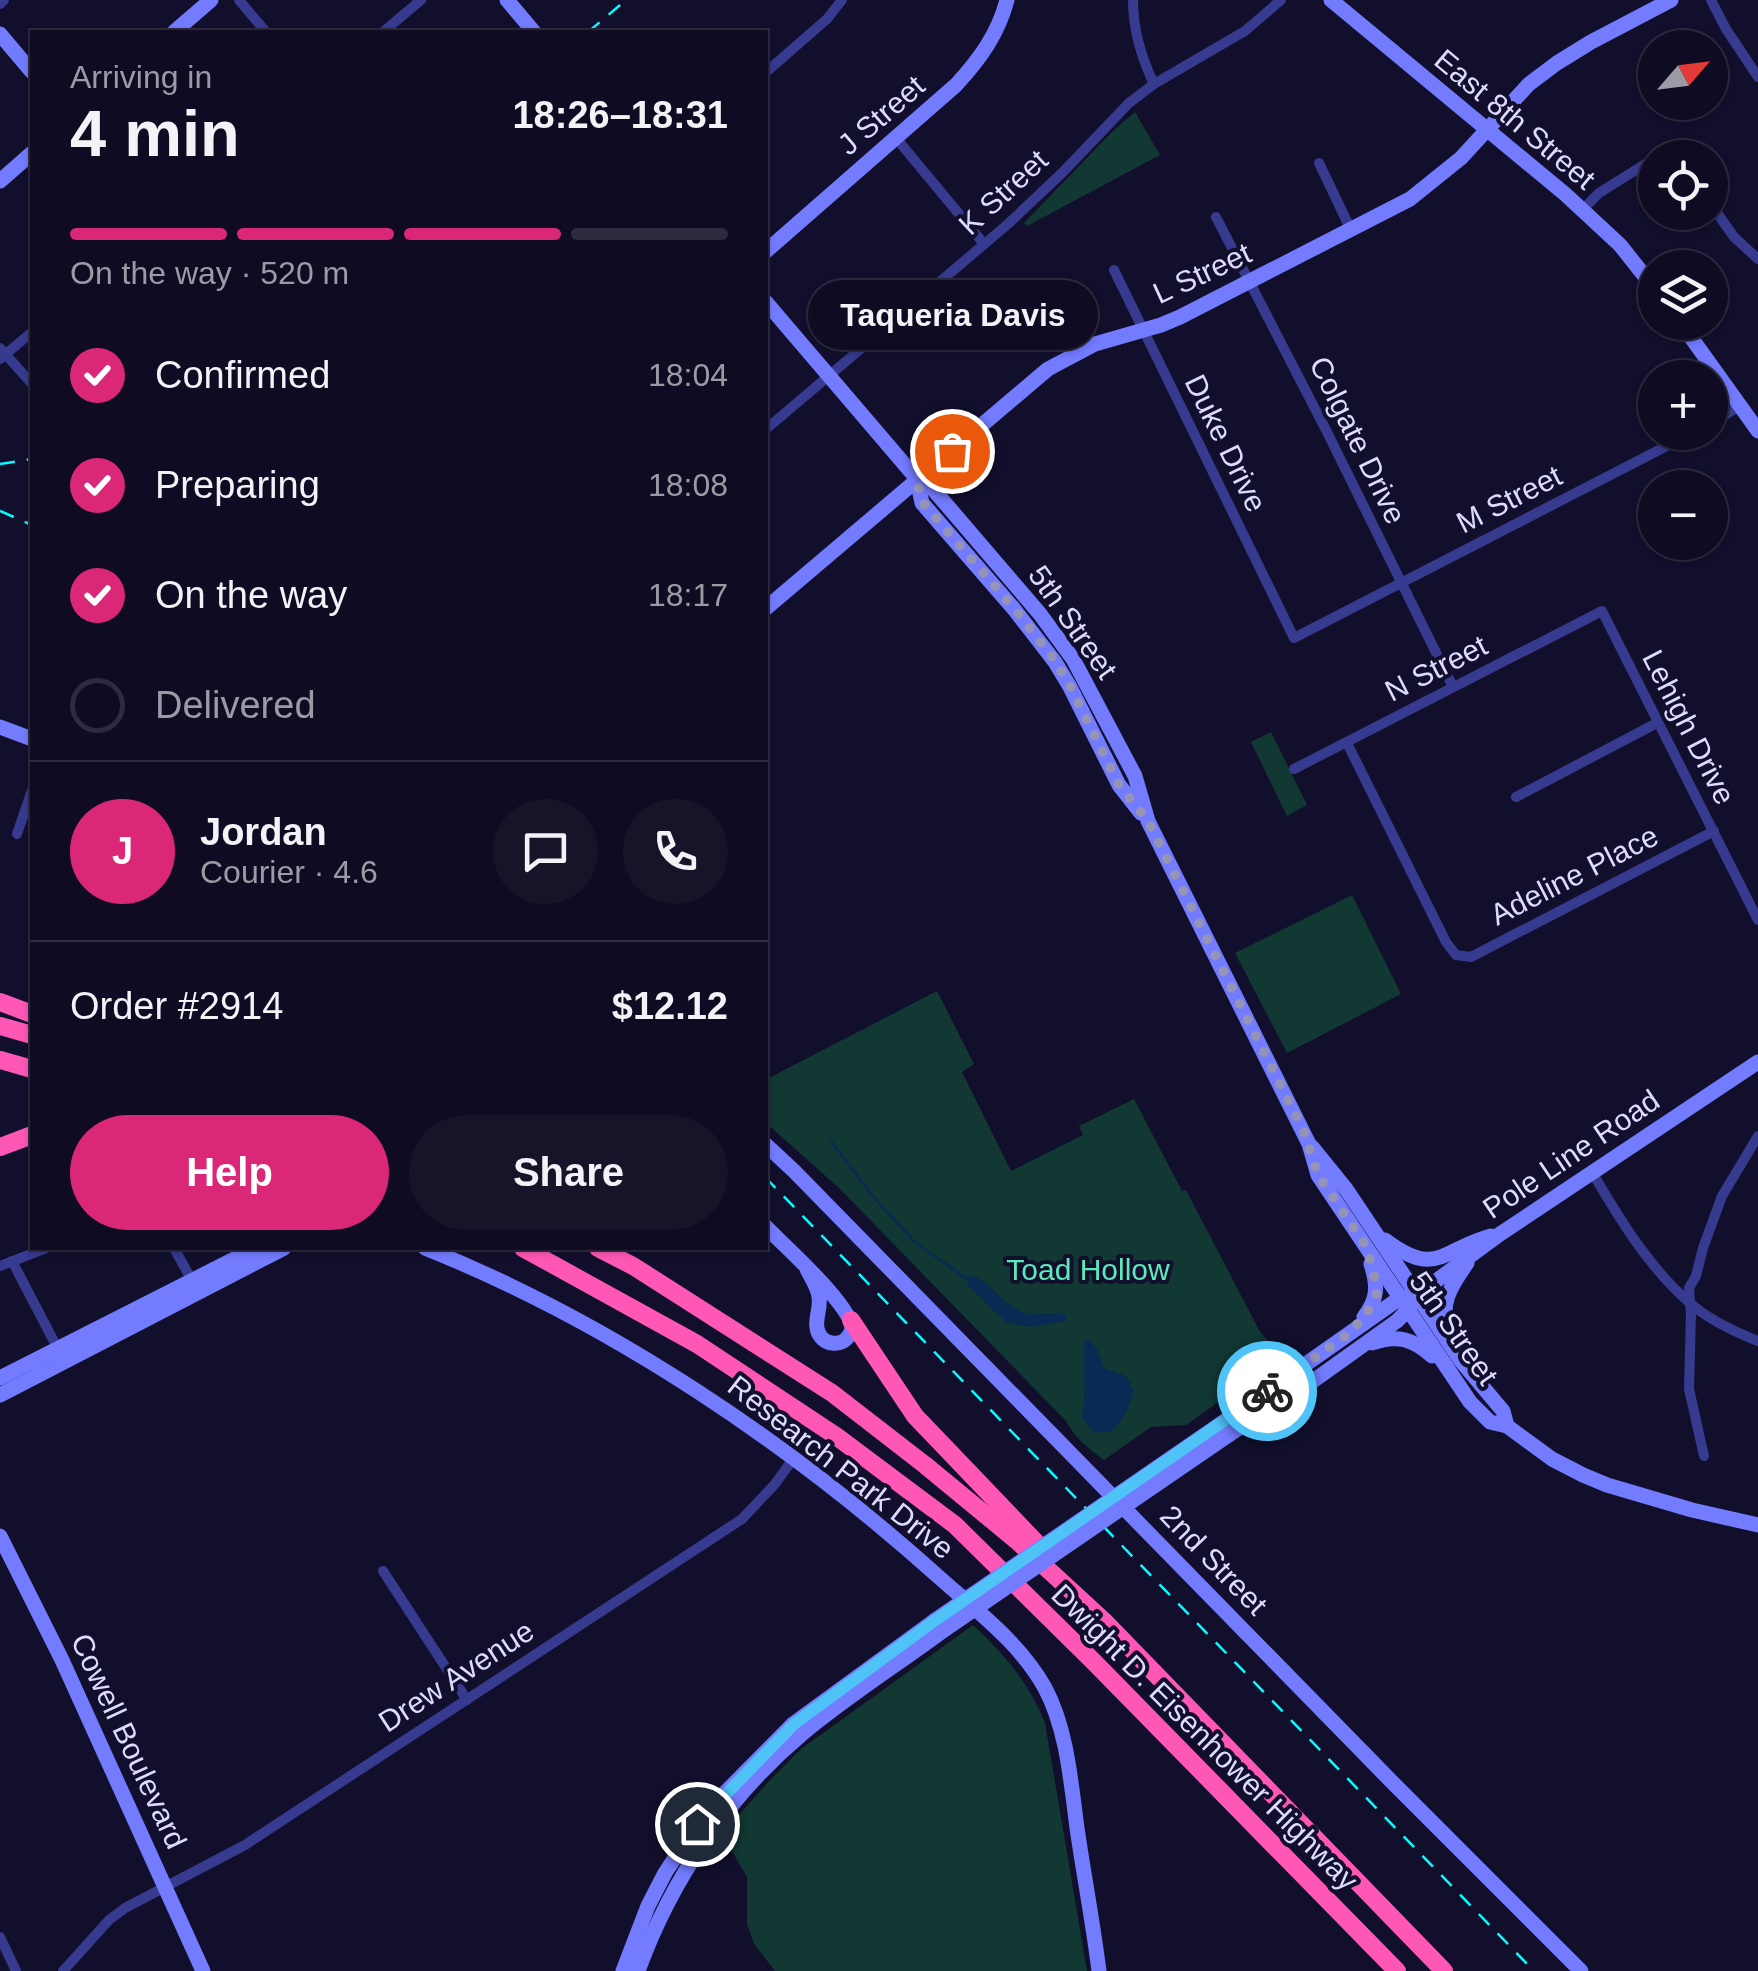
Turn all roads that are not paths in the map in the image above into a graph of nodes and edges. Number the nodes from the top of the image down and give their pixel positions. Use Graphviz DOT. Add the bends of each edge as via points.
graph roads {
  1 [pos="212,0"];
  2 [pos="239,0"];
  3 [pos="420,0"];
  4 [pos="506,0"];
  5 [pos="842,0"];
  6 [pos="1007,0"];
  7 [pos="1133,0"];
  8 [pos="1281,0"];
  9 [pos="1330,0"];
  10 [pos="1671,0"];
  11 [pos="1711,0"];
  12 [pos="176,30"];
  13 [pos="264,30"];
  14 [pos="384,30"];
  15 [pos="532,30"];
  16 [pos="0,34"];
  17 [pos="30,70"];
  18 [pos="768,71"];
  19 [pos="1758,76"];
  20 [pos="1154,84"];
  21 [pos="1485,130"];
  22 [pos="896,138"];
  23 [pos="30,155"];
  24 [pos="1319,163"];
  25 [pos="1638,169"];
  26 [pos="0,181"];
  27 [pos="1582,210"];
  28 [pos="1216,217"];
  29 [pos="1728,228"];
  30 [pos="1351,230"];
  31 [pos="984,244"];
  32 [pos="768,249"];
  33 [pos="1758,259"];
  34 [pos="1638,268"];
  35 [pos="1114,270"];
  36 [pos="1250,282"];
  37 [pos="768,306"];
  38 [pos="1142,329"];
  39 [pos="30,333"];
  40 [pos="1693,340"];
  41 [pos="2,354"];
  42 [pos="829,377"];
  43 [pos="30,382"];
  44 [pos="1740,406"];
  45 [pos="1728,413"];
  46 [pos="768,428"];
  47 [pos="1758,431"];
  48 [pos="1659,450"];
  49 [pos="917,479"];
  50 [pos="1400,584"];
  51 [pos="768,607"];
  52 [pos="1602,611"];
  53 [pos="1294,638"];
  54 [pos="1452,687"];
  55 [pos="1657,723"];
  56 [pos="0,728"];
  57 [pos="30,739"];
  58 [pos="1347,742"];
  59 [pos="1294,769"];
  60 [pos="30,796"];
  61 [pos="1516,797"];
  62 [pos="1714,830"];
  63 [pos="17,834"];
  64 [pos="1758,920"];
  65 [pos="0,1002"];
  66 [pos="30,1013"];
  67 [pos="0,1026"];
  68 [pos="30,1034"];
  69 [pos="0,1060"];
  70 [pos="1758,1062"];
  71 [pos="30,1068"];
  72 [pos="30,1136"];
  73 [pos="1758,1136"];
  74 [pos="0,1147"];
  75 [pos="768,1147"];
  76 [pos="1592,1172"];
  77 [pos="768,1229"];
  78 [pos="1500,1234"];
  79 [pos="1370,1239"];
  80 [pos="41,1250"];
  81 [pos="175,1250"];
  82 [pos="253,1250"];
  83 [pos="279,1250"];
  84 [pos="430,1250"];
  85 [pos="527,1250"];
  86 [pos="602,1250"];
  87 [pos="1472,1256"];
  88 [pos="12,1261"];
  89 [pos="0,1266"];
  90 [pos="807,1269"];
  91 [pos="194,1286"];
  92 [pos="1408,1301"];
  93 [pos="1691,1305"];
  94 [pos="851,1320"];
  95 [pos="1348,1334"];
  96 [pos="1758,1341"];
  97 [pos="1332,1345"];
  98 [pos="1359,1348"];
  99 [pos="61,1354"];
  100 [pos="1453,1364"];
  101 [pos="0,1378"];
  102 [pos="1294,1393"];
  103 [pos="0,1395"];
  104 [pos="1226,1428"];
  105 [pos="1704,1456"];
  106 [pos="792,1460"];
  107 [pos="1758,1525"];
  108 [pos="0,1536"];
  109 [pos="383,1570"];
  110 [pos="1104,1621"];
  111 [pos="939,1626"];
  112 [pos="467,1700"];
  113 [pos="164,1886"];
  114 [pos="0,1937"];
  115 [pos="16,1971"];
  116 [pos="63,1971"];
  117 [pos="203,1971"];
  118 [pos="623,1971"];
  119 [pos="638,1971"];
  120 [pos="1099,1971"];
  121 [pos="1397,1971"];
  122 [pos="1444,1971"];
  123 [pos="1581,1971"];
  1 -- 12 [label="street"];
  2 -- 13 [label="street"];
  3 -- 14 [label="street"];
  4 -- 15 [label="street"];
  5 -- 18 [label="street"];
  6 -- 22 [label="street, J Street" via="978,61"];
  7 -- 20 [label="street" via="1134,32"];
  8 -- 20 [label="street, K Street" via="1232,39"];
  9 -- 21 [label="street, East 8th Street"];
  10 -- 21 [label="street, L Street" via="1557,62"];
  11 -- 19 [label="street"];
  16 -- 17 [label="street"];
  20 -- 31 [label="street, K Street"];
  21 -- 27 [label="street, East 8th Street"];
  21 -- 30 [label="street, L Street" via="1433,183"];
  22 -- 31 [label="street"];
  22 -- 32 [label="street, J Street"];
  23 -- 26 [label="street"];
  24 -- 30 [label="street"];
  25 -- 27 [label="street"];
  27 -- 34 [label="street, East 8th Street"];
  28 -- 36 [label="street, Colgate Drive"];
  29 -- 33 [label="street"];
  30 -- 36 [label="street, L Street"];
  31 -- 42 [label="street, K Street"];
  35 -- 38 [label="street, Duke Drive"];
  36 -- 38 [label="street, L Street"];
  36 -- 50 [label="street, Colgate Drive"];
  37 -- 42 [label="street, 5th Street"];
  38 -- 49 [label="street, L Street" via="1048,369"];
  38 -- 53 [label="street, Duke Drive"];
  39 -- 41 [label="street"];
  40 -- 44 [label="street"];
  41 -- 43 [label="street"];
  42 -- 46 [label="street, K Street"];
  42 -- 49 [label="street, 5th Street"];
  44 -- 45 [label="street"];
  44 -- 47 [label="street"];
  48 -- 50 [label="street, M Street"];
  49 -- 51 [label="street, L Street"];
  49 -- 79 [label="street, 5th Street" via="922,502 1056,662 1119,785 1148,821 1310,1144 1318,1175"];
  50 -- 53 [label="street, M Street"];
  50 -- 54 [label="street, Colgate Drive"];
  52 -- 54 [label="street, N Street"];
  52 -- 55 [label="street, Lehigh Drive"];
  54 -- 58 [label="street, N Street"];
  55 -- 61 [label="street"];
  55 -- 62 [label="street, Lehigh Drive"];
  56 -- 57 [label="street"];
  58 -- 59 [label="street, N Street"];
  58 -- 62 [label="street, Adeline Place" via="1456,955 1471,957"];
  60 -- 63 [label="street"];
  62 -- 64 [label="street, Lehigh Drive"];
  65 -- 66 [label="highway"];
  67 -- 68 [label="highway"];
  69 -- 71 [label="highway"];
  70 -- 76 [label="street, Pole Line Road"];
  72 -- 74 [label="highway"];
  73 -- 93 [label="street" via="1717,1209 1689,1288"];
  75 -- 123 [label="street, 2nd Street"];
  76 -- 78 [label="street, Pole Line Road"];
  76 -- 93 [label="street" via="1649,1260"];
  77 -- 90 [label="street"];
  78 -- 79 [label="street" via="1426,1260"];
  78 -- 87 [label="street, Pole Line Road"];
  79 -- 92 [label="street, 5th Street"];
  79 -- 95 [label="street" via="1377,1293"];
  80 -- 88 [label="street"];
  81 -- 91 [label="street"];
  82 -- 91 [label="street"];
  83 -- 91 [label="street"];
  84 -- 106 [label="street, Research Park Drive" via="514,1286 615,1342"];
  85 -- 121 [label="highway, Dwight D. Eisenhower Highway" via="696,1344 956,1524"];
  86 -- 110 [label="highway, Dwight D. Eisenhower Highway" via="832,1393 926,1465"];
  87 -- 92 [label="street, Pole Line Road"];
  87 -- 100 [label="street" via="1444,1310"];
  88 -- 89 [label="street"];
  88 -- 99 [label="street"];
  90 -- 94 [label="street"];
  90 -- 94 [label="street" via="820,1297 822,1338 831,1344 844,1340"];
  91 -- 99 [label="street"];
  92 -- 95 [label="street, Pole Line Road"];
  92 -- 98 [label="street, Pole Line Road"];
  92 -- 100 [label="street, 5th Street"];
  93 -- 96 [label="street"];
  93 -- 105 [label="street" via="1689,1389"];
  94 -- 110 [label="highway" via="915,1416"];
  95 -- 97 [label="street, Pole Line Road"];
  97 -- 102 [label="street" via="1324,1362 1291,1385"];
  97 -- 104 [label="street, Pole Line Road"];
  98 -- 100 [label="street" via="1402,1338"];
  98 -- 102 [label="street, Pole Line Road"];
  99 -- 101 [label="street"];
  99 -- 103 [label="street"];
  100 -- 107 [label="street, 5th Street" via="1470,1402 1490,1422 1507,1426 1552,1459 1607,1486"];
  102 -- 104 [label="street, Pole Line Road"];
  104 -- 111 [label="street, Pole Line Road, bridge"];
  106 -- 112 [label="street, Drew Avenue" via="742,1519"];
  106 -- 120 [label="street, Research Park Drive" via="922,1562 1032,1666 1060,1732"];
  108 -- 113 [label="street, Cowell Boulevard"];
  109 -- 112 [label="street"];
  110 -- 122 [label="highway, Dwight D. Eisenhower Highway"];
  111 -- 118 [label="street, Pole Line Road" via="794,1724 703,1815 648,1906"];
  111 -- 119 [label="street, Pole Line Road" via="802,1734 726,1811 699,1848"];
  112 -- 113 [label="street, Drew Avenue" via="245,1845"];
  113 -- 116 [label="street, Drew Avenue" via="108,1920"];
  113 -- 117 [label="street, Cowell Boulevard"];
  114 -- 115 [label="street"];
}
